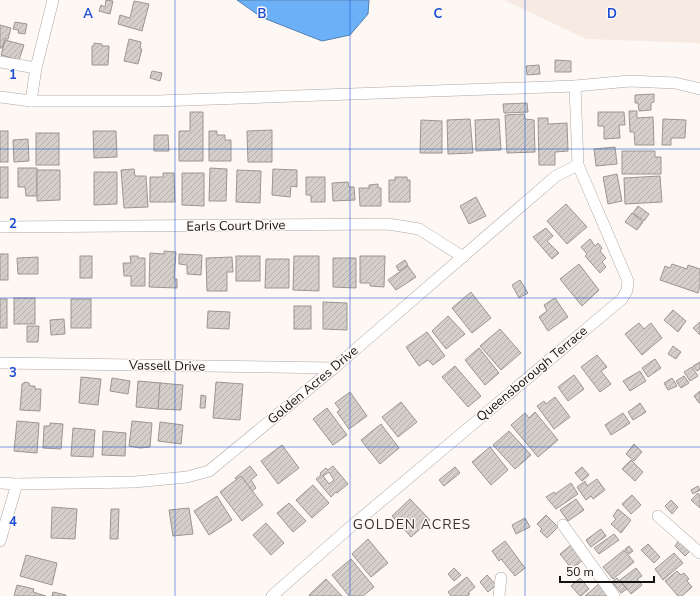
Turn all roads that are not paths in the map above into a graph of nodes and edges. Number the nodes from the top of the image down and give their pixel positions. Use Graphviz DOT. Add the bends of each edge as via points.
graph roads {
  1 [pos="53,0"];
  2 [pos="0,62"];
  3 [pos="36,68"];
  4 [pos="575,86"];
  5 [pos="700,89"];
  6 [pos="0,97"];
  7 [pos="31,101"];
  8 [pos="578,165"];
  9 [pos="0,228"];
  10 [pos="463,256"];
  11 [pos="0,363"];
  12 [pos="334,368"];
  13 [pos="0,483"];
  14 [pos="17,484"];
  15 [pos="658,516"];
  16 [pos="563,525"];
  17 [pos="0,541"];
  18 [pos="700,553"];
  19 [pos="501,578"];
  20 [pos="272,596"];
  21 [pos="499,596"];
  22 [pos="614,596"];
  1 -- 3 [label="street"];
  2 -- 3 [label="street"];
  3 -- 7 [label="street"];
  4 -- 5 [label="street" via="630,81 675,83"];
  4 -- 7 [label="street" via="157,101"];
  4 -- 8 [label="street, Queensborough Terrace"];
  6 -- 7 [label="street"];
  8 -- 10 [label="street, Golden Acres Drive" via="556,176"];
  8 -- 20 [label="street, Queensborough Terrace" via="628,281 622,299"];
  9 -- 10 [label="street, Earls Court Drive" via="388,224 419,229"];
  10 -- 12 [label="street, Golden Acres Drive"];
  11 -- 12 [label="street, Vassell Drive"];
  12 -- 14 [label="street, Golden Acres Drive" via="208,471 187,477 135,482"];
  13 -- 14 [label="street, Golden Acres Drive"];
  14 -- 17 [label="street"];
  15 -- 18 [label="street"];
  16 -- 22 [label="street"];
  19 -- 21 [label="street"];
}
